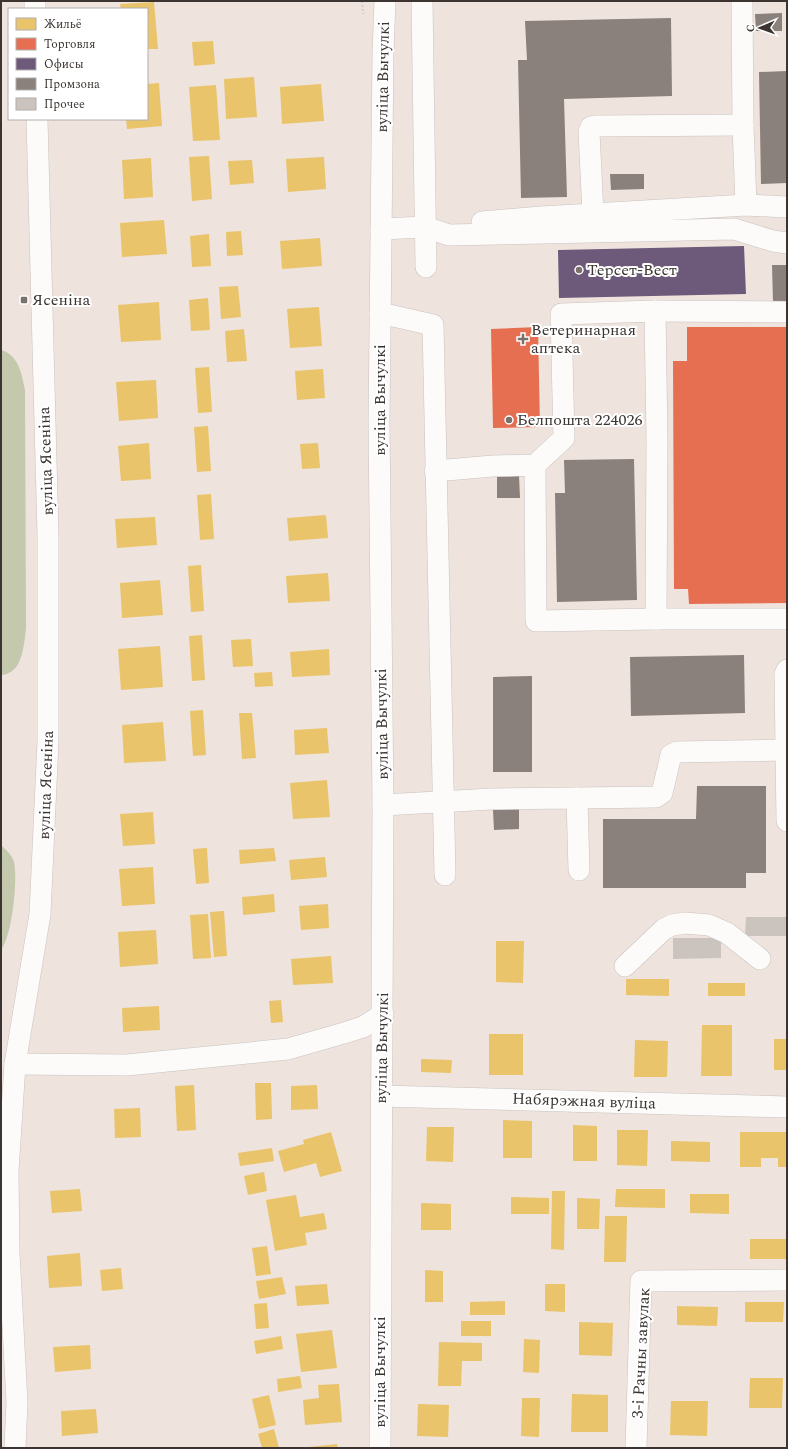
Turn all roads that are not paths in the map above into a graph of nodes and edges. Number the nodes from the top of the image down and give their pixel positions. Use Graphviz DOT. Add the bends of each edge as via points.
graph roads {
  1 [pos="385,1"];
  2 [pos="422,1"];
  3 [pos="742,1"];
  4 [pos="37,120"];
  5 [pos="743,125"];
  6 [pos="746,205"];
  7 [pos="787,207"];
  8 [pos="593,214"];
  9 [pos="425,227"];
  10 [pos="381,229"];
  11 [pos="787,243"];
  12 [pos="426,267"];
  13 [pos="655,311"];
  14 [pos="787,312"];
  15 [pos="380,313"];
  16 [pos="535,466"];
  17 [pos="435,471"];
  18 [pos="656,619"];
  19 [pos="787,619"];
  20 [pos="787,670"];
  21 [pos="786,750"];
  22 [pos="577,798"];
  23 [pos="444,802"];
  24 [pos="383,805"];
  25 [pos="787,821"];
  26 [pos="579,870"];
  27 [pos="444,875"];
  28 [pos="760,959"];
  29 [pos="625,966"];
  30 [pos="382,1014"];
  31 [pos="16,1064"];
  32 [pos="381,1096"];
  33 [pos="787,1107"];
  34 [pos="787,1280"];
  35 [pos="15,1448"];
  36 [pos="380,1448"];
  37 [pos="636,1448"];
  1 -- 10 [label="street, вуліца Вычулкі"];
  2 -- 9 [label="street"];
  3 -- 5 [label="street"];
  4 -- 31 [label="street, вуліца Ясеніна" via="48,536 48,741 40,914"];
  5 -- 6 [label="street"];
  5 -- 8 [label="street" via="591,127 589,132"];
  6 -- 7 [label="street"];
  6 -- 8 [label="street"];
  8 -- 9 [label="street"];
  9 -- 10 [label="street"];
  9 -- 11 [label="street" via="449,235 734,229"];
  9 -- 12 [label="street"];
  10 -- 15 [label="street, вуліца Вычулкі"];
  13 -- 14 [label="street"];
  13 -- 16 [label="street" via="561,314 564,438"];
  13 -- 18 [label="street"];
  15 -- 17 [label="street" via="433,325"];
  15 -- 24 [label="street, вуліца Вычулкі"];
  16 -- 17 [label="street" via="493,466"];
  16 -- 18 [label="street" via="536,621"];
  17 -- 23 [label="street"];
  18 -- 19 [label="street"];
  20 -- 21 [label="street"];
  21 -- 22 [label="street" via="676,752 671,755 662,793 656,797"];
  21 -- 25 [label="street"];
  22 -- 23 [label="street"];
  22 -- 26 [label="street"];
  23 -- 24 [label="street"];
  23 -- 27 [label="street"];
  24 -- 30 [label="street, вуліца Вычулкі"];
  28 -- 29 [label="street" via="727,933 709,924 685,923 664,929"];
  30 -- 31 [label="street" via="363,1027 288,1049 127,1065"];
  30 -- 32 [label="street, вуліца Вычулкі"];
  31 -- 35 [label="street, вуліца Ясеніна" via="8,1170 9,1253 17,1402"];
  32 -- 33 [label="street, Набярэжная вуліца"];
  32 -- 36 [label="street, вуліца Вычулкі"];
  34 -- 37 [label="street, 3-і Рачны завулак" via="642,1281"];
}
